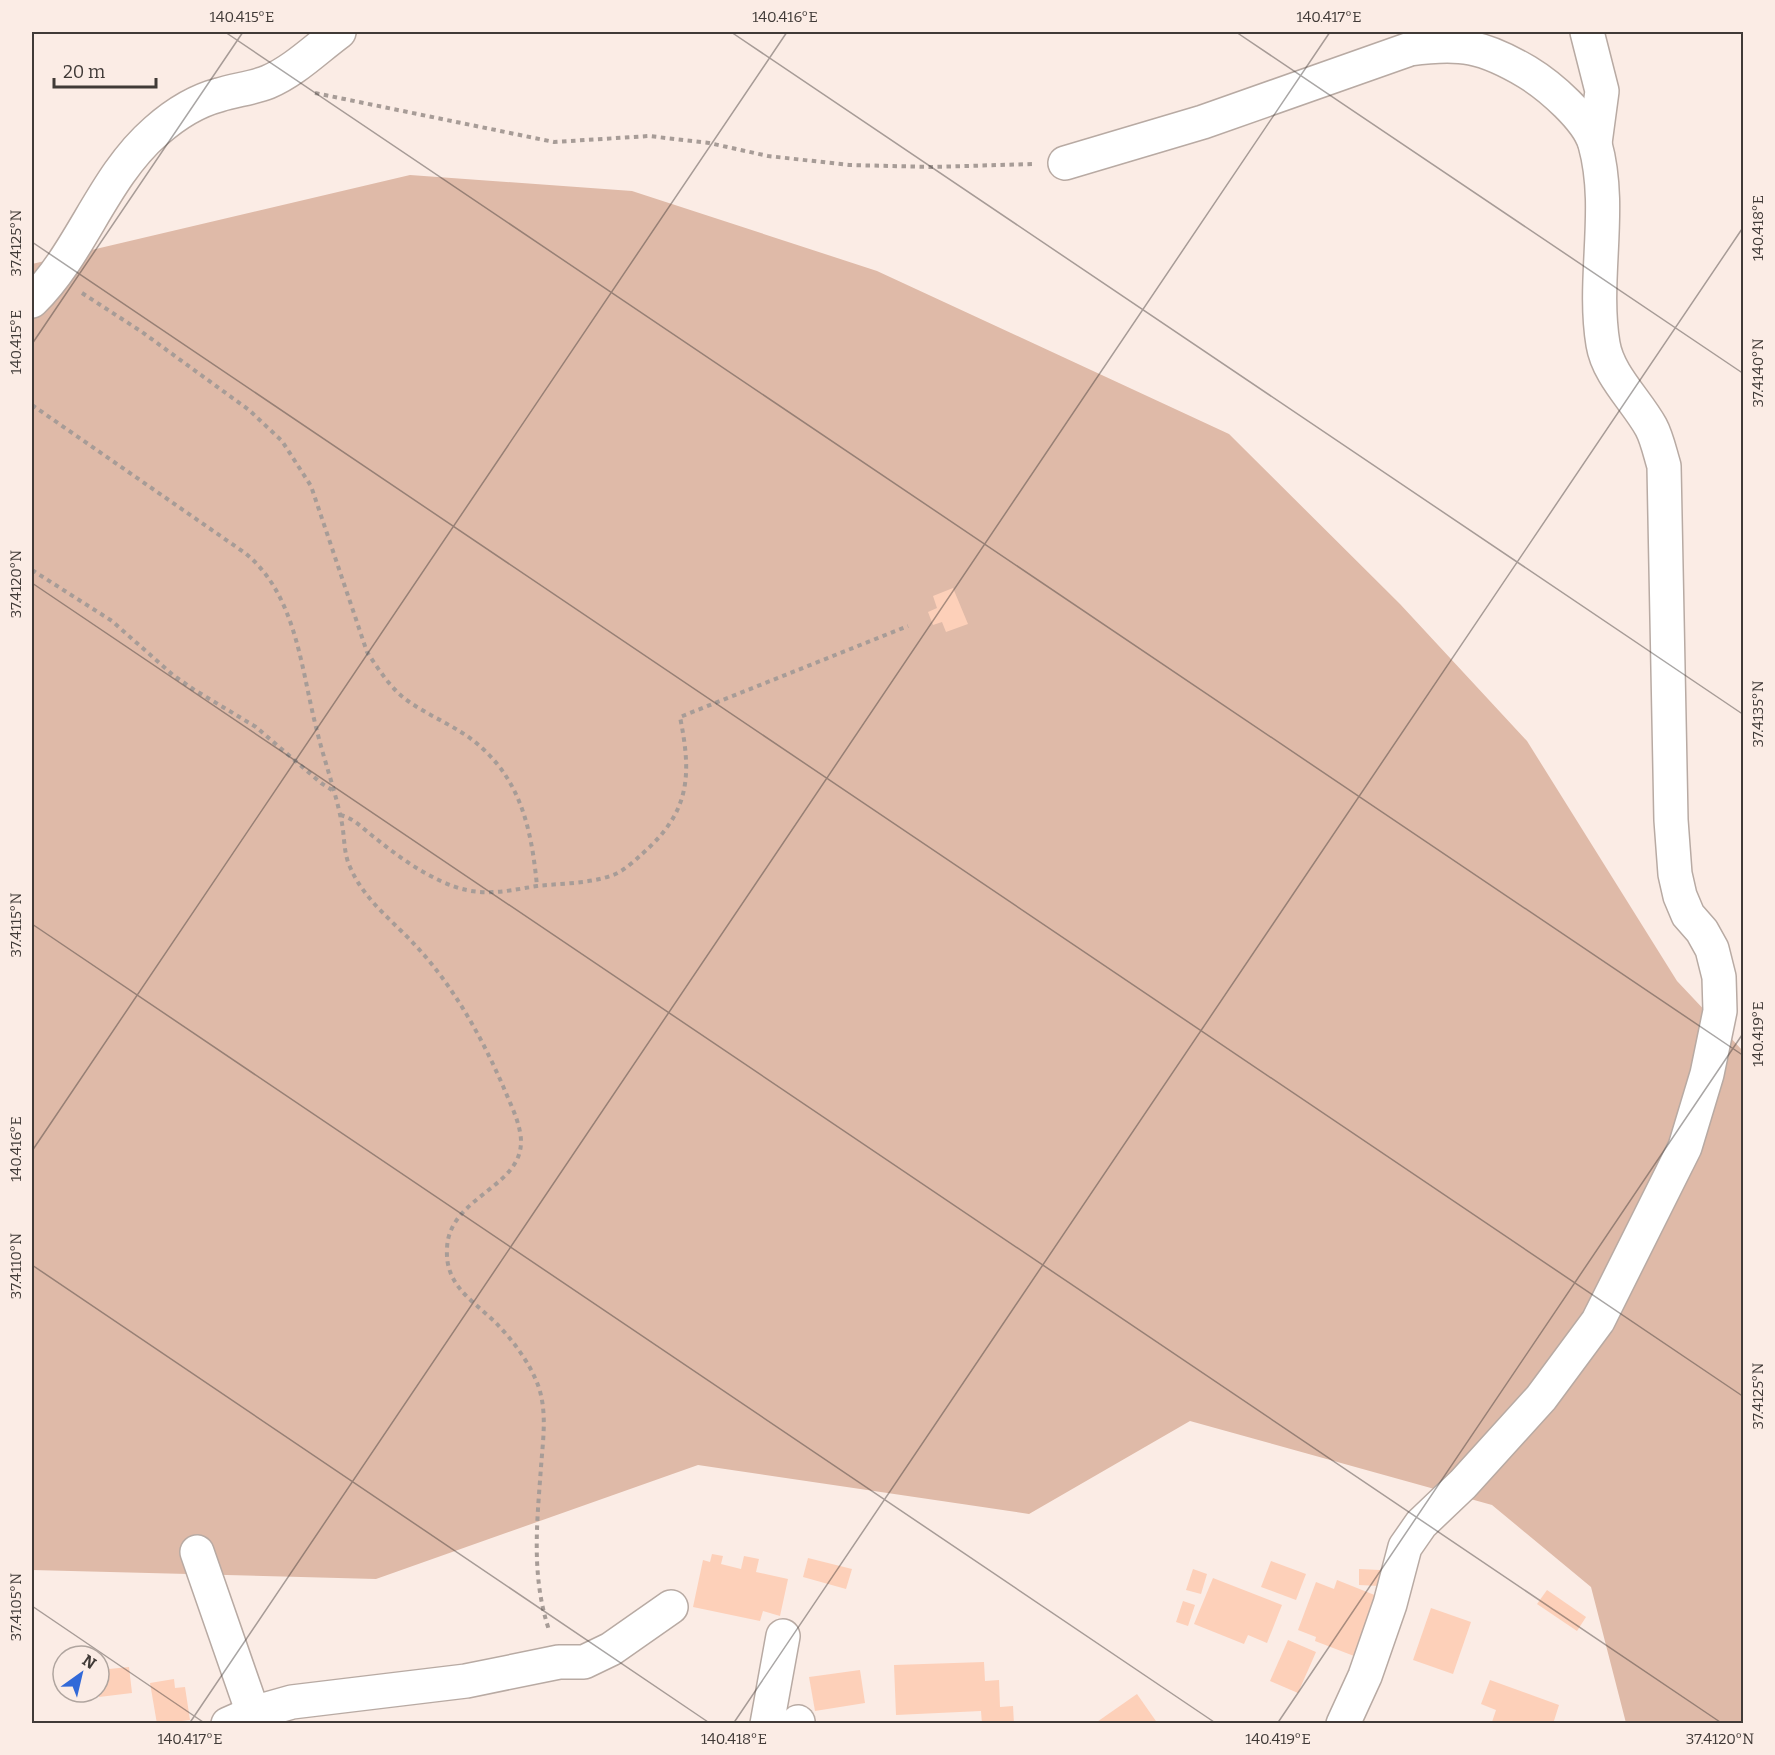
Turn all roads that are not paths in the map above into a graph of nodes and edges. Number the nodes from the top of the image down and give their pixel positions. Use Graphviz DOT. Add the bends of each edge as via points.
graph roads {
  1 [pos="339,32"];
  2 [pos="1485,32"];
  3 [pos="1587,32"];
  4 [pos="1446,44"];
  5 [pos="1595,143"];
  6 [pos="1065,163"];
  7 [pos="32,301"];
  8 [pos="197,1552"];
  9 [pos="671,1607"];
  10 [pos="783,1636"];
  11 [pos="240,1718"];
  12 [pos="787,1723"];
  13 [pos="1343,1724"];
  1 -- 7 [label="street" via="287,73 216,95 159,129 133,153"];
  2 -- 4 [label="street"];
  3 -- 5 [label="street" via="1602,91"];
  4 -- 5 [label="street" via="1475,48 1532,75 1558,95"];
  4 -- 6 [label="street" via="1410,50 1203,122"];
  5 -- 13 [label="street" via="1602,186 1599,291 1603,347 1652,428 1664,466 1675,874 1688,915 1712,949 1719,977 1720,1011 1707,1074 1685,1147 1603,1311 1541,1398 1421,1524 1405,1547 1369,1665"];
  8 -- 11 [label="street"];
  9 -- 11 [label="street" via="611,1649 584,1662 559,1662 466,1681 292,1702"];
  10 -- 12 [label="street"];
}
